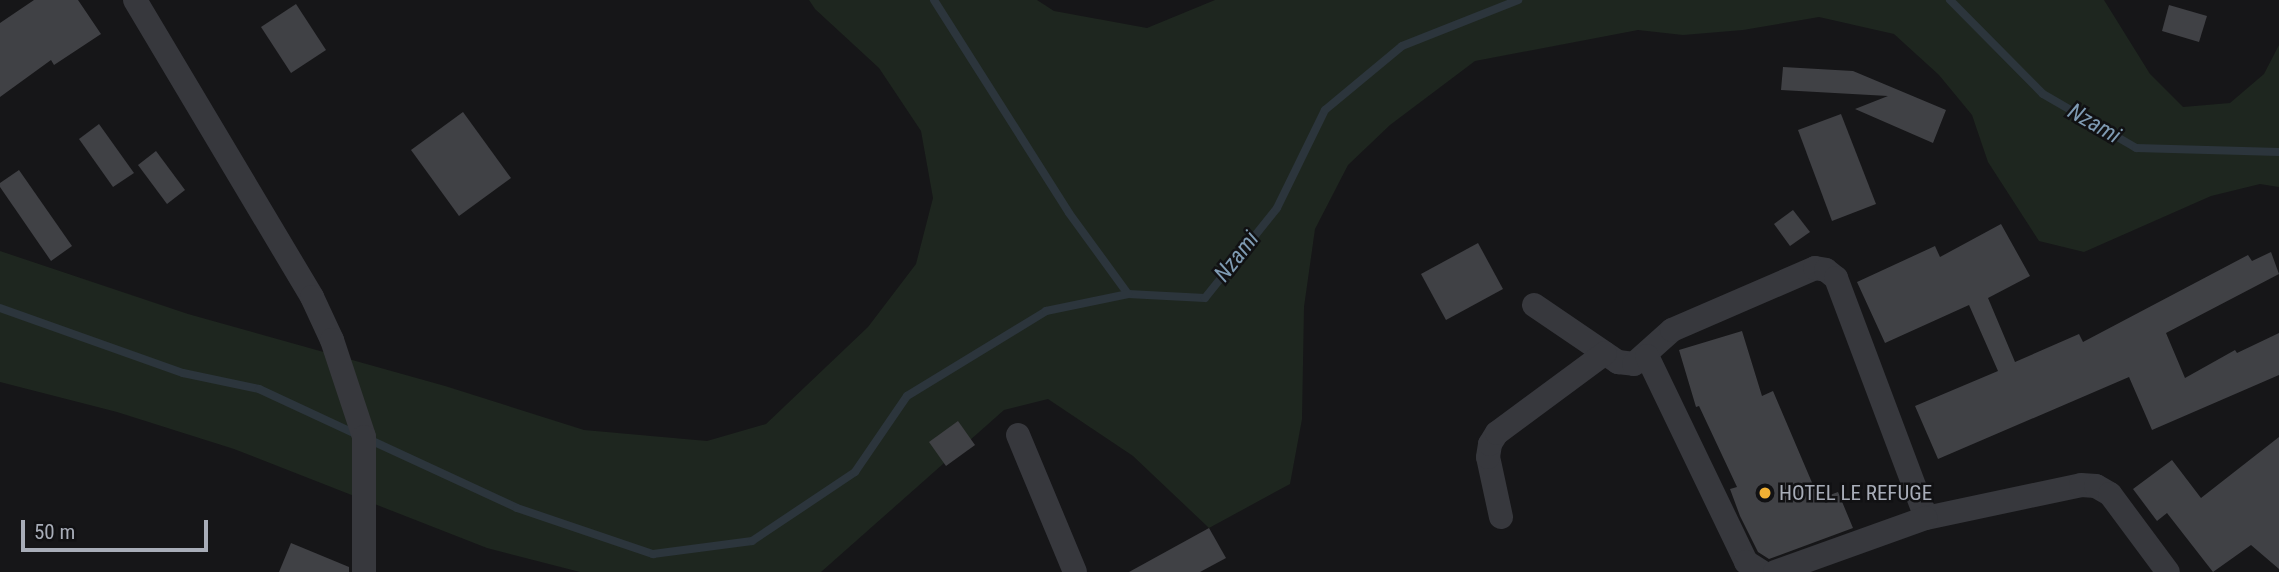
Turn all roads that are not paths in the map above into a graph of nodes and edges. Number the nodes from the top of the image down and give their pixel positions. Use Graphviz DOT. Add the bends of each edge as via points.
graph roads {
  1 [pos="135,0"];
  2 [pos="1534,305"];
  3 [pos="1605,353"];
  4 [pos="1647,356"];
  5 [pos="1018,435"];
  6 [pos="1501,517"];
  7 [pos="1926,518"];
  8 [pos="364,572"];
  9 [pos="1075,572"];
  10 [pos="1762,572"];
  11 [pos="1774,572"];
  12 [pos="2168,572"];
  1 -- 8 [label="street" via="312,298 332,340 364,437"];
  2 -- 3 [label="street"];
  3 -- 4 [label="street" via="1627,365"];
  3 -- 6 [label="street" via="1497,433 1490,444 1488,457"];
  4 -- 7 [label="street" via="1672,330 1815,268 1826,270 1836,278"];
  4 -- 10 [label="street" via="1746,562"];
  5 -- 9 [label="street"];
  7 -- 11 [label="street"];
  7 -- 12 [label="street" via="2096,486 2110,494"];
}
